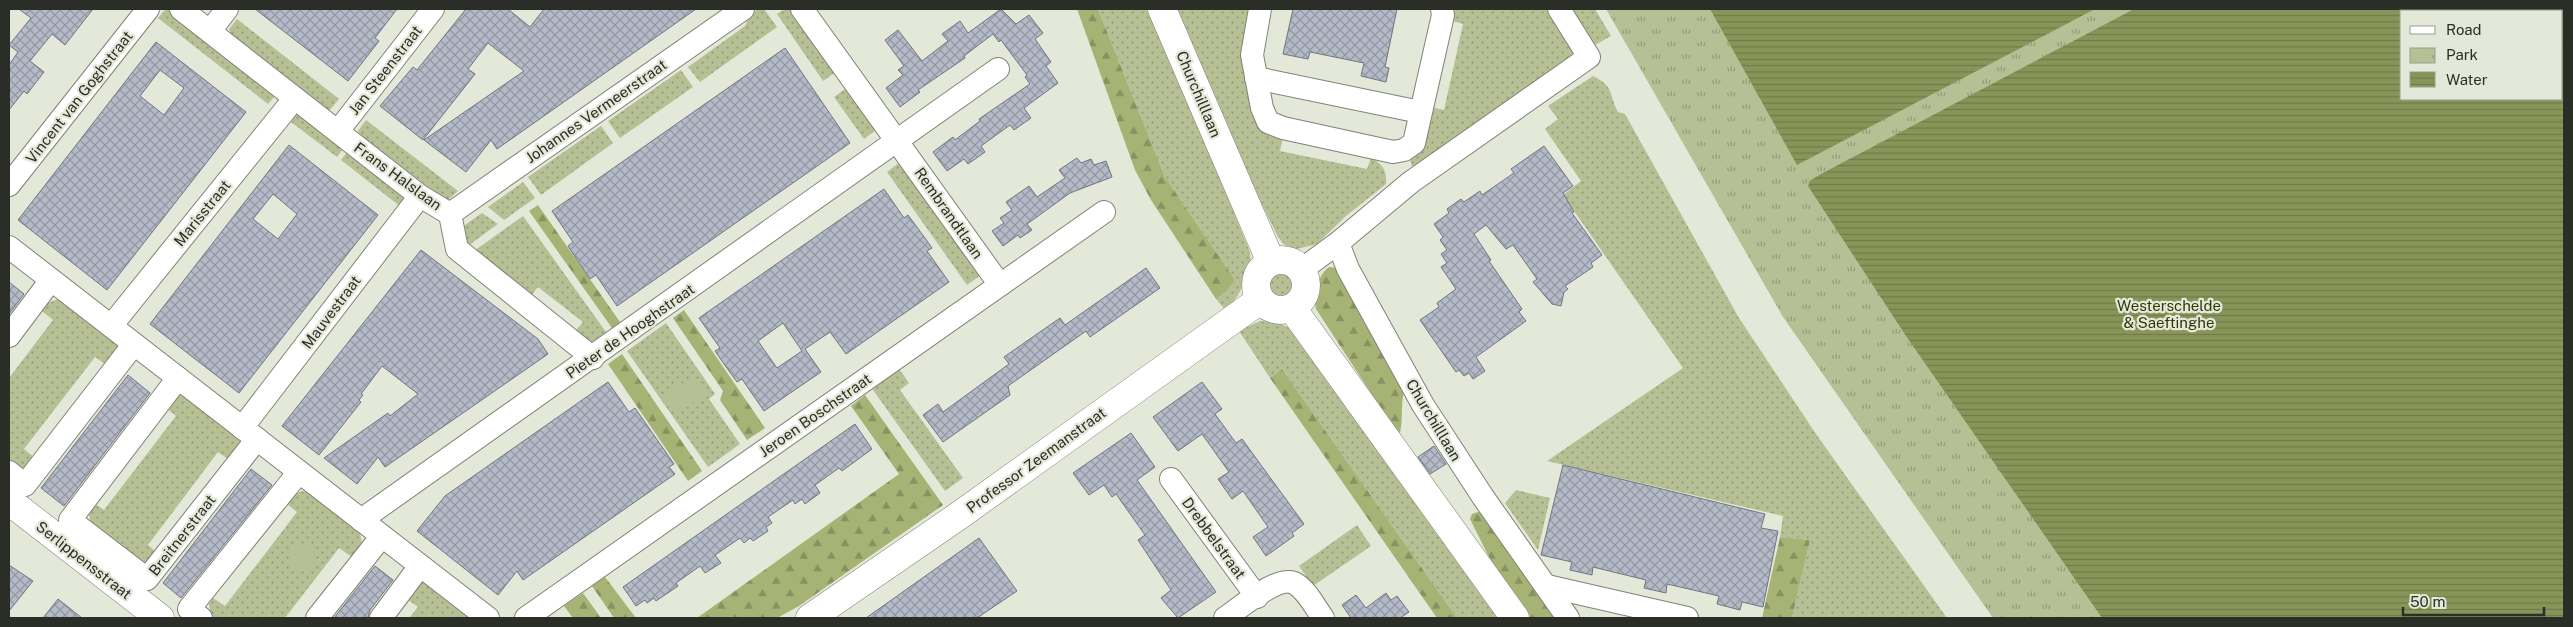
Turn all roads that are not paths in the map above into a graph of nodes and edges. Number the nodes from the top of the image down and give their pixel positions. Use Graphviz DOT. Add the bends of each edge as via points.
graph roads {
  1 [pos="148,9"];
  2 [pos="181,9"];
  3 [pos="227,9"];
  4 [pos="433,9"];
  5 [pos="743,9"];
  6 [pos="802,9"];
  7 [pos="1162,9"];
  8 [pos="1260,9"];
  9 [pos="1442,9"];
  10 [pos="1559,9"];
  11 [pos="210,31"];
  12 [pos="998,69"];
  13 [pos="1256,78"];
  14 [pos="294,99"];
  15 [pos="1420,112"];
  16 [pos="338,131"];
  17 [pos="898,142"];
  18 [pos="1393,152"];
  19 [pos="1410,182"];
  20 [pos="9,185"];
  21 [pos="420,196"];
  22 [pos="1104,212"];
  23 [pos="450,214"];
  24 [pos="1338,243"];
  25 [pos="10,250"];
  26 [pos="1270,262"];
  27 [pos="1301,270"];
  28 [pos="51,280"];
  29 [pos="1000,284"];
  30 [pos="1260,300"];
  31 [pos="1292,308"];
  32 [pos="111,326"];
  33 [pos="9,336"];
  34 [pos="134,344"];
  35 [pos="593,358"];
  36 [pos="178,378"];
  37 [pos="249,433"];
  38 [pos="9,472"];
  39 [pos="299,472"];
  40 [pos="1172,479"];
  41 [pos="9,501"];
  42 [pos="361,520"];
  43 [pos="382,536"];
  44 [pos="420,566"];
  45 [pos="1547,586"];
  46 [pos="1257,597"];
  47 [pos="816,617"];
  48 [pos="160,618"];
  49 [pos="201,618"];
  50 [pos="317,618"];
  51 [pos="382,618"];
  52 [pos="488,618"];
  53 [pos="526,618"];
  54 [pos="1225,618"];
  55 [pos="1323,618"];
  56 [pos="1515,618"];
  57 [pos="1568,618"];
  58 [pos="1687,618"];
  1 -- 20 [label="street, Vincent van Goghstraat"];
  2 -- 11 [label="street, Frans Halslaan"];
  3 -- 11 [label="street"];
  4 -- 16 [label="street, Jan Steenstraat"];
  5 -- 23 [label="street, Johannes Vermeerstraat"];
  6 -- 17 [label="street, Rembrandtlaan"];
  7 -- 26 [label="main road, Churchilllaan"];
  8 -- 13 [label="street" via="1252,55"];
  9 -- 15 [label="street"];
  10 -- 19 [label="street" via="1589,57"];
  11 -- 14 [label="street, Frans Halslaan"];
  12 -- 17 [label="street"];
  13 -- 15 [label="street"];
  13 -- 18 [label="street" via="1268,122"];
  14 -- 16 [label="street, Frans Halslaan"];
  14 -- 32 [label="street, Marisstraat"];
  15 -- 18 [label="street" via="1414,143"];
  16 -- 21 [label="street, Frans Halslaan"];
  17 -- 29 [label="street, Rembrandtlaan"];
  17 -- 35 [label="street, Pieter de Hooghstraat"];
  18 -- 19 [label="street"];
  19 -- 24 [label="street"];
  21 -- 23 [label="street, Frans Halslaan"];
  21 -- 37 [label="street, Mauvestraat"];
  22 -- 29 [label="street, Jeroen Boschstraat"];
  23 -- 35 [label="street, Frans Halslaan" via="457,249"];
  24 -- 27 [label="street"];
  24 -- 45 [label="street, Churchilllaan" via="1348,269 1423,404 1483,497"];
  25 -- 28 [label="street"];
  26 -- 27 [label="main road" via="1282,260"];
  26 -- 30 [label="main road" via="1260,272 1255,286"];
  27 -- 31 [label="main road" via="1306,284 1303,298"];
  28 -- 32 [label="street"];
  28 -- 33 [label="street"];
  29 -- 53 [label="street, Jeroen Boschstraat"];
  30 -- 31 [label="main road" via="1269,308 1281,311"];
  30 -- 47 [label="main road, Professor Zeemanstraat"];
  31 -- 56 [label="main road"];
  32 -- 34 [label="street"];
  34 -- 36 [label="street"];
  34 -- 38 [label="street" via="25,485"];
  35 -- 42 [label="street, Pieter de Hooghstraat"];
  36 -- 37 [label="street"];
  36 -- 37 [label="street, Breitnerstraat" via="70,520 147,579"];
  37 -- 39 [label="street"];
  39 -- 42 [label="street"];
  39 -- 49 [label="street" via="189,610"];
  40 -- 46 [label="street, Drebbelstraat"];
  41 -- 48 [label="main road, Serlippensstraat"];
  42 -- 43 [label="street"];
  43 -- 44 [label="street"];
  43 -- 50 [label="street"];
  44 -- 51 [label="street"];
  44 -- 52 [label="street"];
  45 -- 57 [label="street, Churchilllaan"];
  45 -- 58 [label="street"];
  46 -- 54 [label="street"];
  46 -- 55 [label="street" via="1276,584 1288,581 1305,592"];
}
